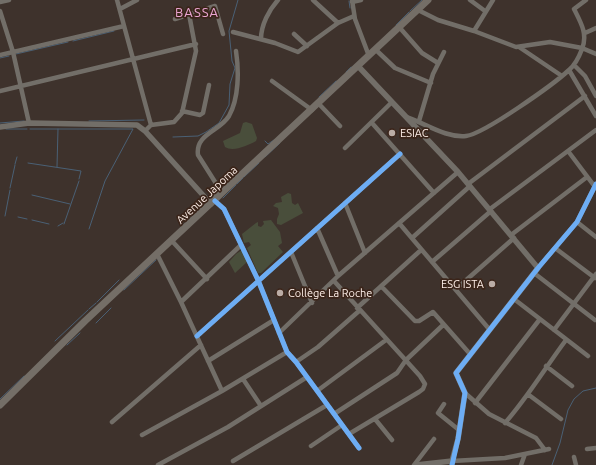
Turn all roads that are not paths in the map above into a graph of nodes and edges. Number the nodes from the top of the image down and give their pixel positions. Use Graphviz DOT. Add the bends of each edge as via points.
graph roads {
  1 [pos="9,0"];
  2 [pos="118,0"];
  3 [pos="138,0"];
  4 [pos="278,0"];
  5 [pos="312,0"];
  6 [pos="361,0"];
  7 [pos="428,0"];
  8 [pos="470,0"];
  9 [pos="493,0"];
  10 [pos="586,0"];
  11 [pos="352,1"];
  12 [pos="0,2"];
  13 [pos="120,9"];
  14 [pos="418,10"];
  15 [pos="0,11"];
  16 [pos="485,11"];
  17 [pos="189,14"];
  18 [pos="354,16"];
  19 [pos="175,19"];
  20 [pos="338,23"];
  21 [pos="124,26"];
  22 [pos="400,28"];
  23 [pos="596,28"];
  24 [pos="474,31"];
  25 [pos="233,32"];
  26 [pos="585,33"];
  27 [pos="223,34"];
  28 [pos="294,34"];
  29 [pos="261,38"];
  30 [pos="196,44"];
  31 [pos="306,46"];
  32 [pos="519,47"];
  33 [pos="582,48"];
  34 [pos="376,50"];
  35 [pos="236,51"];
  36 [pos="13,52"];
  37 [pos="444,52"];
  38 [pos="596,54"];
  39 [pos="0,55"];
  40 [pos="369,56"];
  41 [pos="134,60"];
  42 [pos="438,63"];
  43 [pos="574,65"];
  44 [pos="358,66"];
  45 [pos="569,70"];
  46 [pos="562,76"];
  47 [pos="272,81"];
  48 [pos="431,83"];
  49 [pos="209,85"];
  50 [pos="19,86"];
  51 [pos="0,91"];
  52 [pos="585,96"];
  53 [pos="596,96"];
  54 [pos="392,102"];
  55 [pos="319,104"];
  56 [pos="312,110"];
  57 [pos="182,111"];
  58 [pos="406,116"];
  59 [pos="596,116"];
  60 [pos="419,121"];
  61 [pos="29,123"];
  62 [pos="372,123"];
  63 [pos="151,125"];
  64 [pos="340,126"];
  65 [pos="0,127"];
  66 [pos="596,130"];
  67 [pos="145,131"];
  68 [pos="345,148"];
  69 [pos="568,151"];
  70 [pos="400,154"];
  71 [pos="458,172"];
  72 [pos="587,177"];
  73 [pos="469,185"];
  74 [pos="595,185"];
  75 [pos="434,193"];
  76 [pos="590,198"];
  77 [pos="596,201"];
  78 [pos="212,202"];
  79 [pos="345,203"];
  80 [pos="491,210"];
  81 [pos="576,222"];
  82 [pos="399,223"];
  83 [pos="317,228"];
  84 [pos="513,237"];
  85 [pos="596,237"];
  86 [pos="412,238"];
  87 [pos="172,241"];
  88 [pos="241,245"];
  89 [pos="555,248"];
  90 [pos="421,250"];
  91 [pos="291,252"];
  92 [pos="365,253"];
  93 [pos="157,254"];
  94 [pos="432,262"];
  95 [pos="538,268"];
  96 [pos="534,273"];
  97 [pos="338,276"];
  98 [pos="595,276"];
  99 [pos="207,279"];
  100 [pos="258,280"];
  101 [pos="334,281"];
  102 [pos="381,286"];
  103 [pos="456,289"];
  104 [pos="514,299"];
  105 [pos="181,302"];
  106 [pos="312,303"];
  107 [pos="574,303"];
  108 [pos="358,310"];
  109 [pos="540,319"];
  110 [pos="274,320"];
  111 [pos="595,320"];
  112 [pos="443,325"];
  113 [pos="489,329"];
  114 [pos="554,330"];
  115 [pos="279,333"];
  116 [pos="197,336"];
  117 [pos="386,340"];
  118 [pos="566,340"];
  119 [pos="201,345"];
  120 [pos="287,352"];
  121 [pos="470,354"];
  122 [pos="588,356"];
  123 [pos="406,360"];
  124 [pos="208,361"];
  125 [pos="296,362"];
  126 [pos="546,366"];
  127 [pos="307,377"];
  128 [pos="243,379"];
  129 [pos="572,386"];
  130 [pos="222,391"];
  131 [pos="317,391"];
  132 [pos="465,393"];
  133 [pos="529,395"];
  134 [pos="475,403"];
  135 [pos="444,404"];
  136 [pos="0,405"];
  137 [pos="327,405"];
  138 [pos="261,406"];
  139 [pos="334,414"];
  140 [pos="375,419"];
  141 [pos="561,419"];
  142 [pos="112,422"];
  143 [pos="506,423"];
  144 [pos="342,425"];
  145 [pos="459,430"];
  146 [pos="142,434"];
  147 [pos="349,434"];
  148 [pos="434,439"];
  149 [pos="392,440"];
  150 [pos="311,446"];
  151 [pos="359,448"];
  152 [pos="596,448"];
  153 [pos="587,449"];
  154 [pos="525,454"];
  155 [pos="574,457"];
  156 [pos="233,461"];
  157 [pos="452,463"];
  158 [pos="158,465"];
  159 [pos="415,465"];
  160 [pos="521,465"];
  161 [pos="576,465"];
  1 -- 12 [label="street"];
  2 -- 13 [label="street"];
  3 -- 13 [label="street"];
  4 -- 29 [label="street" via="270,10"];
  5 -- 20 [label="street"];
  6 -- 11 [label="street"];
  7 -- 14 [label="main road, Avenue Japoma"];
  8 -- 16 [label="street"];
  9 -- 16 [label="street"];
  10 -- 26 [label="street" via="574,9"];
  11 -- 18 [label="street"];
  13 -- 21 [label="street"];
  14 -- 22 [label="main road, Avenue Japoma"];
  14 -- 24 [label="street" via="438,20"];
  15 -- 36 [label="street"];
  16 -- 24 [label="street"];
  17 -- 19 [label="street"];
  17 -- 27 [label="street" via="214,6"];
  17 -- 30 [label="street"];
  18 -- 20 [label="street"];
  18 -- 40 [label="street"];
  20 -- 31 [label="street"];
  21 -- 36 [label="street"];
  21 -- 41 [label="street"];
  22 -- 34 [label="main road, Avenue Japoma"];
  22 -- 42 [label="street" via="422,53"];
  23 -- 26 [label="street"];
  24 -- 32 [label="street"];
  25 -- 29 [label="street"];
  26 -- 33 [label="street"];
  28 -- 31 [label="street"];
  29 -- 31 [label="street" via="298,52"];
  30 -- 41 [label="street"];
  30 -- 57 [label="street"];
  32 -- 33 [label="street" via="550,42"];
  32 -- 46 [label="street"];
  33 -- 38 [label="street"];
  33 -- 43 [label="street"];
  34 -- 40 [label="main road, Avenue Japoma"];
  34 -- 48 [label="street" via="395,68"];
  35 -- 78 [label="street" via="237,90 232,109 224,122 203,138 197,152 217,186"];
  36 -- 39 [label="street"];
  36 -- 50 [label="street"];
  37 -- 42 [label="street"];
  40 -- 44 [label="main road, Avenue Japoma"];
  41 -- 50 [label="street"];
  41 -- 63 [label="street"];
  42 -- 48 [label="street"];
  43 -- 45 [label="street"];
  43 -- 53 [label="street" via="585,76"];
  44 -- 54 [label="street"];
  44 -- 55 [label="main road, Avenue Japoma"];
  45 -- 46 [label="street"];
  45 -- 52 [label="street"];
  46 -- 60 [label="street" via="497,122 468,136 442,132"];
  47 -- 56 [label="street"];
  48 -- 60 [label="street"];
  49 -- 57 [label="street" via="203,113 200,115"];
  50 -- 51 [label="street"];
  50 -- 61 [label="street"];
  52 -- 59 [label="street"];
  52 -- 73 [label="street"];
  54 -- 58 [label="street"];
  54 -- 62 [label="street"];
  55 -- 56 [label="main road, Avenue Japoma"];
  55 -- 64 [label="street"];
  56 -- 78 [label="main road, Avenue Japoma"];
  57 -- 63 [label="street" via="180,118 174,122"];
  58 -- 60 [label="street"];
  58 -- 71 [label="street"];
  61 -- 65 [label="street"];
  61 -- 67 [label="street" via="132,124"];
  62 -- 68 [label="street"];
  62 -- 70 [label="street"];
  63 -- 67 [label="street"];
  66 -- 69 [label="street"];
  67 -- 78 [label="street"];
  69 -- 72 [label="street"];
  69 -- 80 [label="street"];
  70 -- 75 [label="street"];
  70 -- 79 [label="street"];
  71 -- 73 [label="street"];
  71 -- 75 [label="street"];
  72 -- 74 [label="street"];
  72 -- 84 [label="street"];
  73 -- 80 [label="street"];
  73 -- 86 [label="street"];
  74 -- 76 [label="street"];
  75 -- 82 [label="street"];
  76 -- 77 [label="street"];
  76 -- 81 [label="street"];
  78 -- 87 [label="main road, Avenue Japoma"];
  78 -- 88 [label="street" via="224,209"];
  79 -- 83 [label="street"];
  79 -- 92 [label="street"];
  80 -- 84 [label="street"];
  80 -- 94 [label="street"];
  81 -- 85 [label="street"];
  81 -- 89 [label="street"];
  82 -- 86 [label="street"];
  82 -- 92 [label="street"];
  83 -- 91 [label="street"];
  83 -- 97 [label="street"];
  84 -- 95 [label="street"];
  84 -- 103 [label="street"];
  86 -- 90 [label="street"];
  87 -- 93 [label="main road, Avenue Japoma"];
  87 -- 99 [label="street"];
  88 -- 99 [label="street"];
  88 -- 100 [label="street"];
  89 -- 95 [label="street"];
  89 -- 98 [label="street"];
  90 -- 94 [label="street"];
  90 -- 102 [label="street"];
  91 -- 100 [label="street"];
  91 -- 106 [label="street"];
  92 -- 97 [label="street"];
  93 -- 105 [label="street"];
  93 -- 136 [label="main road, Avenue Japoma"];
  94 -- 103 [label="street"];
  95 -- 96 [label="street"];
  96 -- 104 [label="street"];
  96 -- 107 [label="street"];
  97 -- 101 [label="street"];
  98 -- 107 [label="street"];
  99 -- 105 [label="street"];
  100 -- 110 [label="street"];
  100 -- 116 [label="street"];
  101 -- 106 [label="street"];
  101 -- 108 [label="street"];
  102 -- 108 [label="street"];
  102 -- 112 [label="street" via="415,321 433,312"];
  103 -- 113 [label="street"];
  104 -- 109 [label="street"];
  104 -- 113 [label="street"];
  105 -- 116 [label="street"];
  106 -- 115 [label="street"];
  107 -- 111 [label="street"];
  107 -- 114 [label="street"];
  108 -- 117 [label="street"];
  108 -- 125 [label="street" via="318,347"];
  109 -- 114 [label="street"];
  109 -- 134 [label="street"];
  110 -- 115 [label="street"];
  110 -- 124 [label="street"];
  112 -- 121 [label="street"];
  112 -- 123 [label="street"];
  113 -- 121 [label="street"];
  114 -- 118 [label="street"];
  115 -- 120 [label="street"];
  116 -- 119 [label="street"];
  117 -- 123 [label="street"];
  117 -- 131 [label="street"];
  118 -- 122 [label="street"];
  118 -- 126 [label="street"];
  119 -- 124 [label="street"];
  119 -- 142 [label="street"];
  120 -- 125 [label="street"];
  120 -- 128 [label="street"];
  121 -- 132 [label="street" via="456,373"];
  123 -- 139 [label="street" via="397,373"];
  123 -- 140 [label="street" via="420,376 425,387"];
  124 -- 130 [label="street"];
  125 -- 127 [label="street"];
  126 -- 129 [label="street"];
  126 -- 133 [label="street"];
  127 -- 131 [label="street"];
  127 -- 138 [label="street"];
  128 -- 130 [label="street"];
  128 -- 138 [label="street"];
  130 -- 146 [label="street"];
  131 -- 137 [label="street"];
  132 -- 134 [label="street"];
  132 -- 145 [label="street"];
  133 -- 141 [label="street"];
  133 -- 143 [label="street"];
  134 -- 143 [label="street"];
  135 -- 145 [label="street" via="438,413"];
  137 -- 139 [label="street"];
  137 -- 156 [label="street"];
  138 -- 158 [label="street"];
  139 -- 144 [label="street"];
  140 -- 147 [label="street"];
  140 -- 149 [label="street"];
  143 -- 154 [label="street" via="536,438 547,449"];
  144 -- 147 [label="street"];
  144 -- 150 [label="street"];
  145 -- 157 [label="street"];
  147 -- 151 [label="street"];
  148 -- 159 [label="street"];
  152 -- 153 [label="street"];
  154 -- 157 [label="street"];
  154 -- 160 [label="street"];
  155 -- 161 [label="street"];
  157 -- 159 [label="street"];
}
